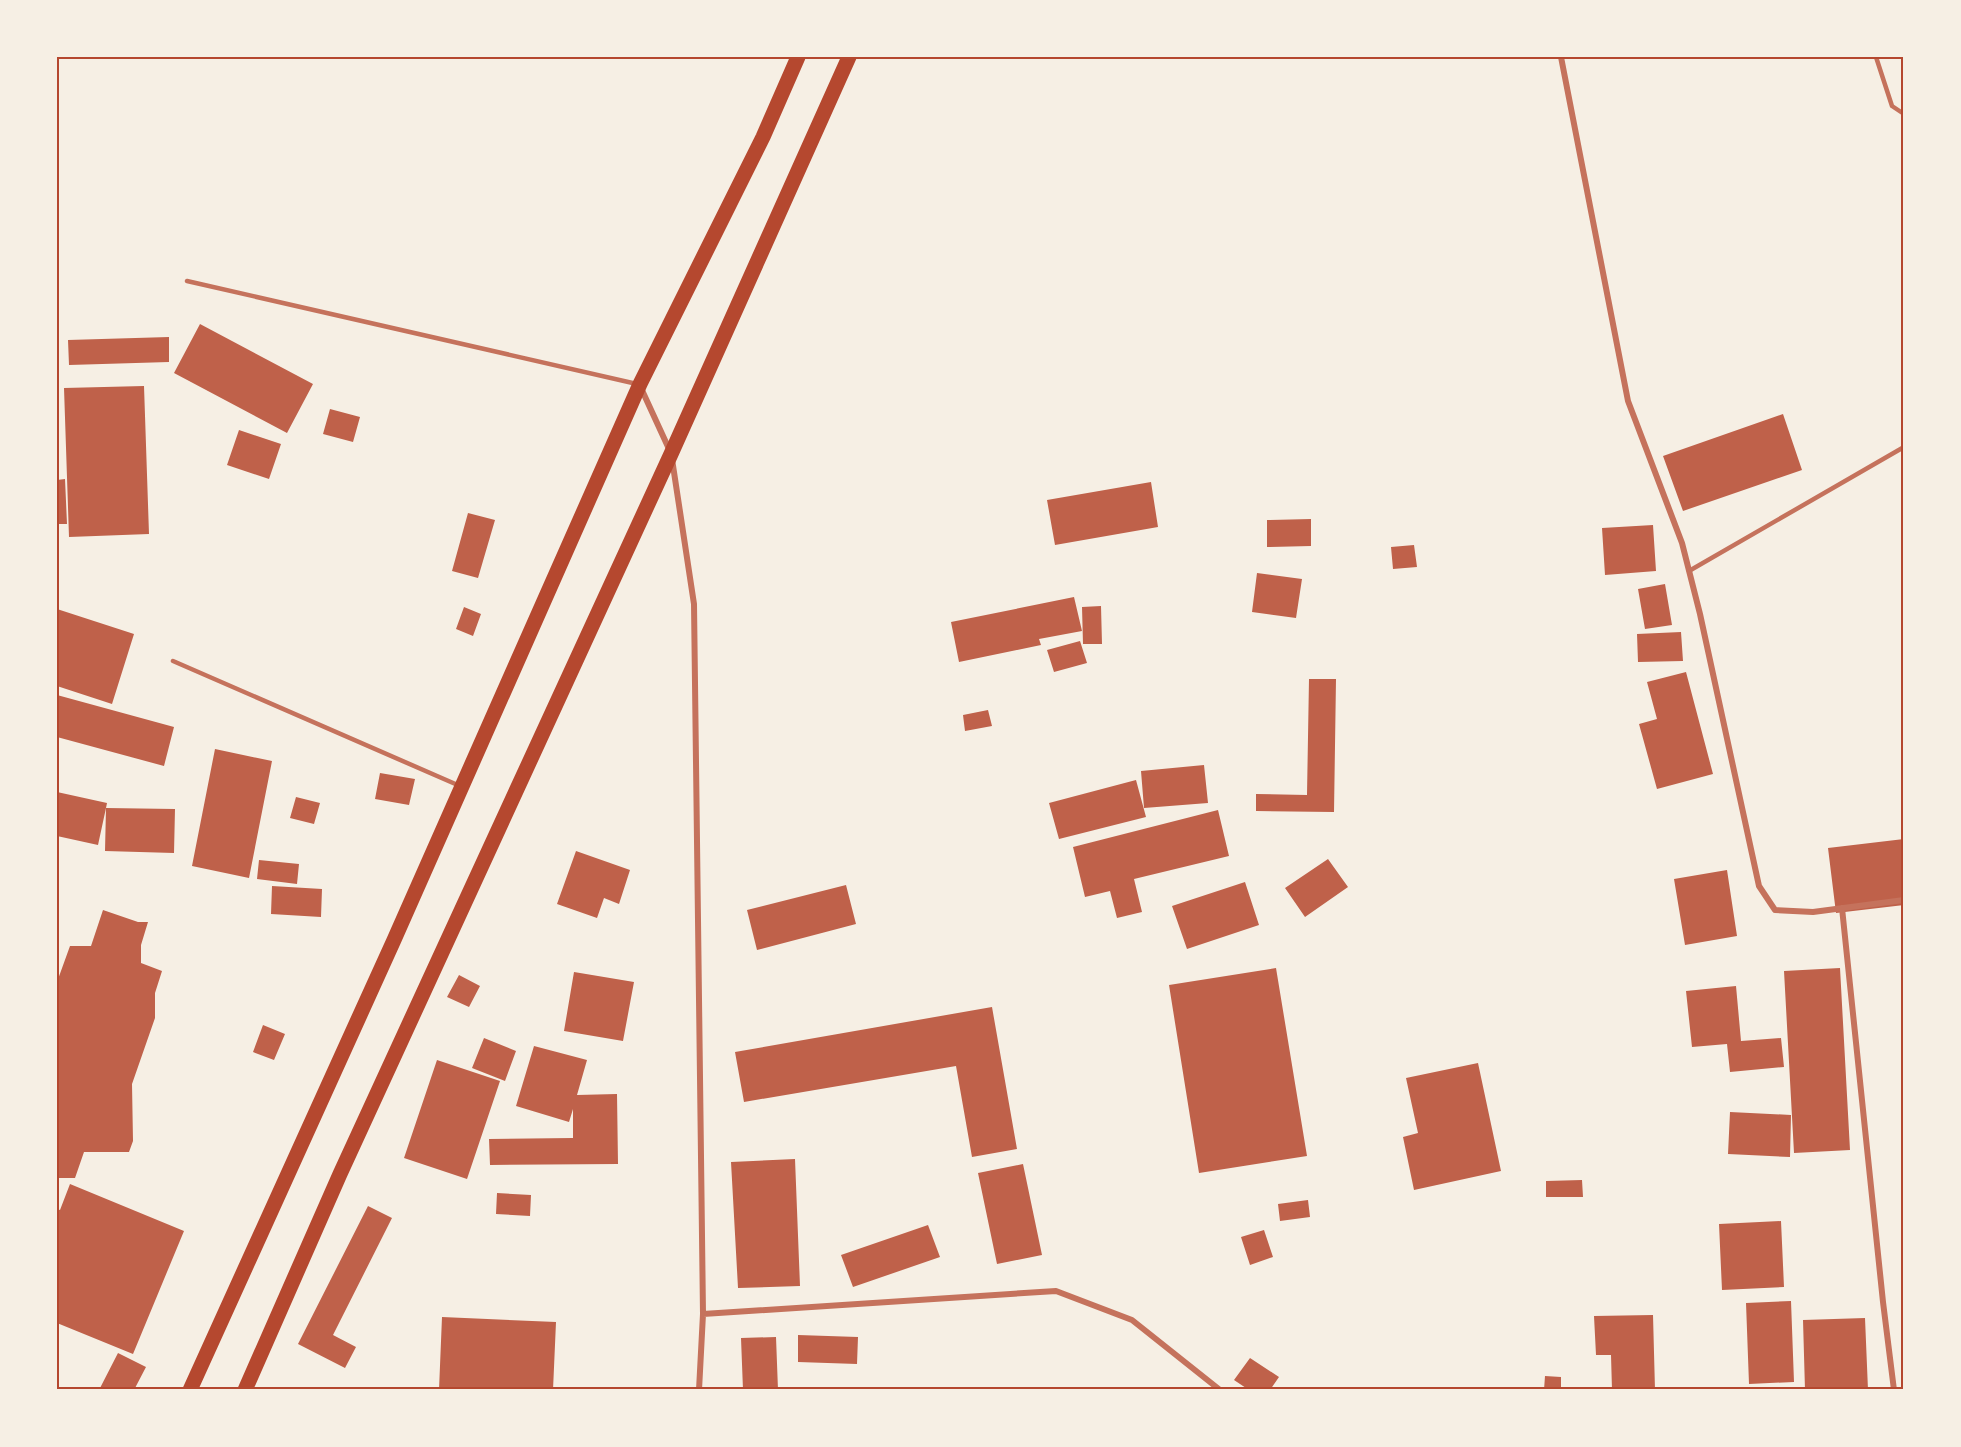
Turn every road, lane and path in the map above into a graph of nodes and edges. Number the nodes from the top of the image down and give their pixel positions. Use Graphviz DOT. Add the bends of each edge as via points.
graph roads {
  1 [pos="798,57"];
  2 [pos="849,57"];
  3 [pos="1561,57"];
  4 [pos="1876,57"];
  5 [pos="1904,114"];
  6 [pos="187,281"];
  7 [pos="640,384"];
  8 [pos="1904,447"];
  9 [pos="671,454"];
  10 [pos="1689,571"];
  11 [pos="173,660"];
  12 [pos="462,787"];
  13 [pos="1904,900"];
  14 [pos="1842,908"];
  15 [pos="703,1314"];
  16 [pos="190,1390"];
  17 [pos="245,1390"];
  18 [pos="699,1390"];
  19 [pos="1220,1390"];
  20 [pos="1894,1390"];
  1 -- 7 [label="main road" via="763,137"];
  2 -- 9 [label="main road"];
  3 -- 10 [label="street" via="1628,401"];
  4 -- 5 [label="lane" via="1892,105"];
  6 -- 7 [label="lane"];
  7 -- 9 [label="street"];
  7 -- 12 [label="main road"];
  8 -- 10 [label="lane"];
  9 -- 15 [label="street" via="694,604"];
  9 -- 17 [label="main road" via="340,1174"];
  10 -- 14 [label="street" via="1760,886 1775,910 1813,912"];
  11 -- 12 [label="lane"];
  12 -- 16 [label="main road"];
  13 -- 14 [label="street"];
  14 -- 20 [label="street"];
  15 -- 18 [label="street"];
  15 -- 19 [label="street" via="1056,1291 1131,1320"];
}
